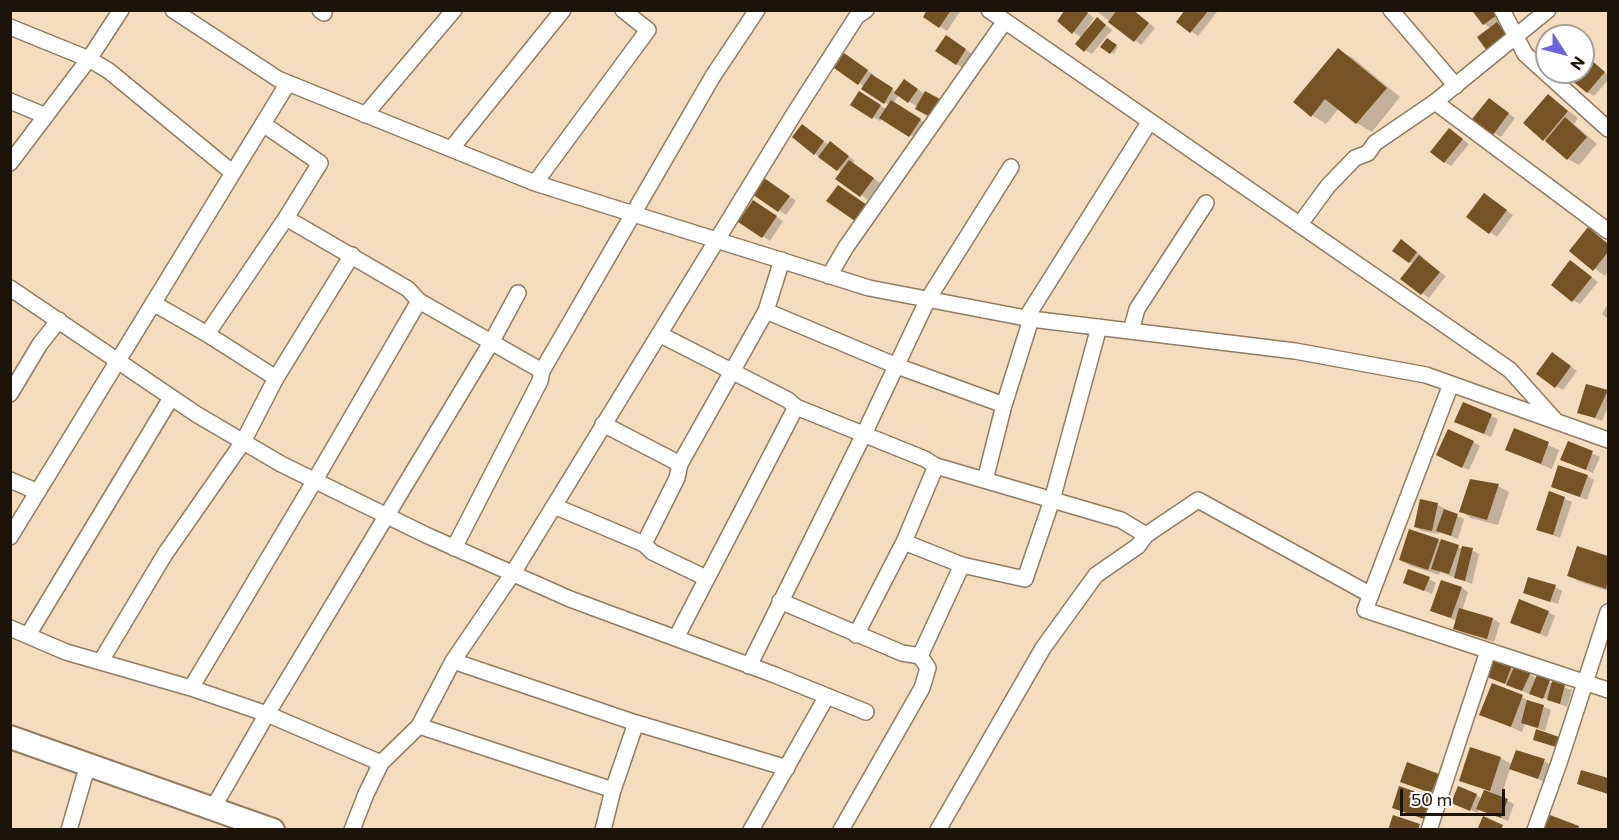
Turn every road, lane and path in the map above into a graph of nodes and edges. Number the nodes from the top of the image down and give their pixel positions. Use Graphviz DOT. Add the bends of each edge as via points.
graph roads {
  1 [pos="121,10"];
  2 [pos="173,10"];
  3 [pos="563,10"];
  4 [pos="622,10"];
  5 [pos="757,10"];
  6 [pos="866,10"];
  7 [pos="989,10"];
  8 [pos="1392,10"];
  9 [pos="1502,10"];
  10 [pos="1548,10"];
  11 [pos="449,12"];
  12 [pos="1005,21"];
  13 [pos="10,27"];
  14 [pos="1516,37"];
  15 [pos="89,59"];
  16 [pos="288,83"];
  17 [pos="1455,86"];
  18 [pos="10,101"];
  19 [pos="1435,102"];
  20 [pos="365,115"];
  21 [pos="46,116"];
  22 [pos="1150,121"];
  23 [pos="263,124"];
  24 [pos="1608,129"];
  25 [pos="451,149"];
  26 [pos="10,163"];
  27 [pos="1011,167"];
  28 [pos="233,173"];
  29 [pos="534,183"];
  30 [pos="1206,203"];
  31 [pos="633,214"];
  32 [pos="286,218"];
  33 [pos="1300,224"];
  34 [pos="1608,231"];
  35 [pos="716,240"];
  36 [pos="352,255"];
  37 [pos="782,261"];
  38 [pos="829,276"];
  39 [pos="10,288"];
  40 [pos="518,293"];
  41 [pos="928,299"];
  42 [pos="419,301"];
  43 [pos="153,303"];
  44 [pos="765,311"];
  45 [pos="1029,319"];
  46 [pos="59,320"];
  47 [pos="1099,327"];
  48 [pos="1131,331"];
  49 [pos="207,334"];
  50 [pos="658,334"];
  51 [pos="492,341"];
  52 [pos="116,362"];
  53 [pos="897,366"];
  54 [pos="542,371"];
  55 [pos="731,371"];
  56 [pos="276,378"];
  57 [pos="1451,384"];
  58 [pos="10,394"];
  59 [pos="171,398"];
  60 [pos="1004,405"];
  61 [pos="796,407"];
  62 [pos="1556,422"];
  63 [pos="603,424"];
  64 [pos="864,434"];
  65 [pos="1608,440"];
  66 [pos="243,442"];
  67 [pos="680,464"];
  68 [pos="936,466"];
  69 [pos="10,480"];
  70 [pos="315,480"];
  71 [pos="985,480"];
  72 [pos="38,492"];
  73 [pos="1052,500"];
  74 [pos="554,506"];
  75 [pos="387,516"];
  76 [pos="1146,535"];
  77 [pos="10,537"];
  78 [pos="904,542"];
  79 [pos="644,544"];
  80 [pos="454,548"];
  81 [pos="962,565"];
  82 [pos="513,573"];
  83 [pos="706,578"];
  84 [pos="1371,595"];
  85 [pos="780,601"];
  86 [pos="1608,612"];
  87 [pos="10,628"];
  88 [pos="28,635"];
  89 [pos="856,635"];
  90 [pos="676,638"];
  91 [pos="1488,651"];
  92 [pos="920,656"];
  93 [pos="101,661"];
  94 [pos="453,661"];
  95 [pos="749,666"];
  96 [pos="1586,682"];
  97 [pos="191,688"];
  98 [pos="1608,690"];
  99 [pos="827,696"];
  100 [pos="866,712"];
  101 [pos="267,714"];
  102 [pos="636,723"];
  103 [pos="419,726"];
  104 [pos="10,737"];
  105 [pos="381,763"];
  106 [pos="88,764"];
  107 [pos="787,768"];
  108 [pos="613,790"];
  109 [pos="223,817"];
  110 [pos="69,830"];
  111 [pos="273,830"];
  112 [pos="352,830"];
  113 [pos="603,830"];
  114 [pos="751,830"];
  115 [pos="841,830"];
  116 [pos="938,830"];
  117 [pos="1429,830"];
  118 [pos="1535,830"];
  1 -- 15 [label="street"];
  2 -- 16 [label="street"];
  3 -- 25 [label="street"];
  4 -- 29 [label="street" via="648,30"];
  5 -- 31 [label="street" via="713,76"];
  6 -- 35 [label="street" via="857,16"];
  7 -- 12 [label="street"];
  8 -- 17 [label="street"];
  9 -- 14 [label="street"];
  10 -- 14 [label="street"];
  11 -- 20 [label="street"];
  12 -- 22 [label="street"];
  12 -- 38 [label="street"];
  13 -- 15 [label="street"];
  14 -- 17 [label="street"];
  14 -- 24 [label="street" via="1525,54"];
  15 -- 21 [label="street"];
  15 -- 28 [label="street" via="109,71"];
  16 -- 20 [label="street"];
  16 -- 23 [label="street"];
  17 -- 19 [label="street"];
  18 -- 21 [label="street"];
  19 -- 33 [label="street" via="1375,143 1368,153 1355,158"];
  19 -- 34 [label="street"];
  20 -- 25 [label="street"];
  21 -- 26 [label="street"];
  22 -- 33 [label="street"];
  22 -- 45 [label="street"];
  23 -- 28 [label="street"];
  23 -- 32 [label="street" via="321,163"];
  25 -- 29 [label="street"];
  27 -- 41 [label="street"];
  28 -- 43 [label="street"];
  29 -- 31 [label="street"];
  30 -- 48 [label="street" via="1137,309"];
  31 -- 35 [label="street"];
  31 -- 54 [label="street"];
  32 -- 36 [label="street"];
  32 -- 49 [label="street"];
  33 -- 62 [label="street" via="1510,370"];
  35 -- 37 [label="street"];
  35 -- 50 [label="street"];
  36 -- 42 [label="street"];
  36 -- 56 [label="street"];
  37 -- 38 [label="street"];
  37 -- 44 [label="street"];
  38 -- 41 [label="street"];
  39 -- 46 [label="street"];
  40 -- 51 [label="street"];
  41 -- 45 [label="street"];
  41 -- 53 [label="street"];
  42 -- 51 [label="street"];
  42 -- 70 [label="street"];
  43 -- 49 [label="street"];
  43 -- 52 [label="street"];
  44 -- 53 [label="street"];
  44 -- 55 [label="street"];
  45 -- 47 [label="street"];
  45 -- 60 [label="street"];
  46 -- 52 [label="street"];
  46 -- 58 [label="street"];
  47 -- 48 [label="street"];
  47 -- 73 [label="street"];
  48 -- 57 [label="street" via="1296,351 1426,375"];
  49 -- 56 [label="street"];
  50 -- 55 [label="street"];
  50 -- 63 [label="street"];
  51 -- 54 [label="street"];
  51 -- 75 [label="street"];
  52 -- 59 [label="street"];
  52 -- 72 [label="street"];
  53 -- 60 [label="street"];
  53 -- 64 [label="street"];
  54 -- 80 [label="street"];
  55 -- 61 [label="street"];
  55 -- 67 [label="street"];
  56 -- 66 [label="street"];
  57 -- 62 [label="street"];
  57 -- 84 [label="street"];
  59 -- 66 [label="street"];
  59 -- 88 [label="street"];
  60 -- 71 [label="street"];
  61 -- 64 [label="street"];
  61 -- 83 [label="street"];
  62 -- 65 [label="street"];
  63 -- 67 [label="street"];
  63 -- 74 [label="street"];
  64 -- 68 [label="street"];
  64 -- 85 [label="street"];
  66 -- 70 [label="street"];
  66 -- 93 [label="street" via="165,554"];
  67 -- 79 [label="street" via="677,478"];
  68 -- 71 [label="street"];
  68 -- 78 [label="street"];
  69 -- 72 [label="street"];
  70 -- 75 [label="street"];
  70 -- 97 [label="street"];
  71 -- 73 [label="street"];
  72 -- 77 [label="street"];
  73 -- 76 [label="street" via="1121,520"];
  73 -- 81 [label="street" via="1025,579"];
  74 -- 79 [label="street"];
  74 -- 82 [label="street"];
  75 -- 80 [label="street"];
  75 -- 101 [label="street"];
  76 -- 84 [label="street" via="1198,500"];
  76 -- 116 [label="street" via="1138,546 1096,575 1043,648"];
  78 -- 81 [label="street"];
  78 -- 89 [label="street"];
  79 -- 83 [label="street" via="652,552"];
  80 -- 82 [label="street"];
  81 -- 92 [label="street"];
  82 -- 90 [label="street" via="570,599"];
  82 -- 94 [label="street"];
  83 -- 90 [label="street"];
  84 -- 91 [label="street" via="1365,610"];
  85 -- 89 [label="street"];
  85 -- 95 [label="street"];
  86 -- 96 [label="street"];
  87 -- 88 [label="street"];
  88 -- 93 [label="street"];
  89 -- 92 [label="street"];
  90 -- 95 [label="street"];
  91 -- 96 [label="street"];
  91 -- 117 [label="street"];
  92 -- 115 [label="street" via="928,668 922,688"];
  93 -- 97 [label="street"];
  94 -- 102 [label="street"];
  94 -- 103 [label="street"];
  95 -- 99 [label="street"];
  96 -- 98 [label="street"];
  96 -- 118 [label="street"];
  97 -- 101 [label="street"];
  99 -- 100 [label="street"];
  99 -- 107 [label="street"];
  101 -- 105 [label="street"];
  101 -- 109 [label="street"];
  102 -- 107 [label="street"];
  102 -- 108 [label="street"];
  103 -- 105 [label="street"];
  103 -- 108 [label="street"];
  104 -- 106 [label="street"];
  105 -- 112 [label="street"];
  106 -- 109 [label="street"];
  106 -- 110 [label="street"];
  107 -- 114 [label="street"];
  108 -- 113 [label="street"];
  109 -- 111 [label="street"];
}
